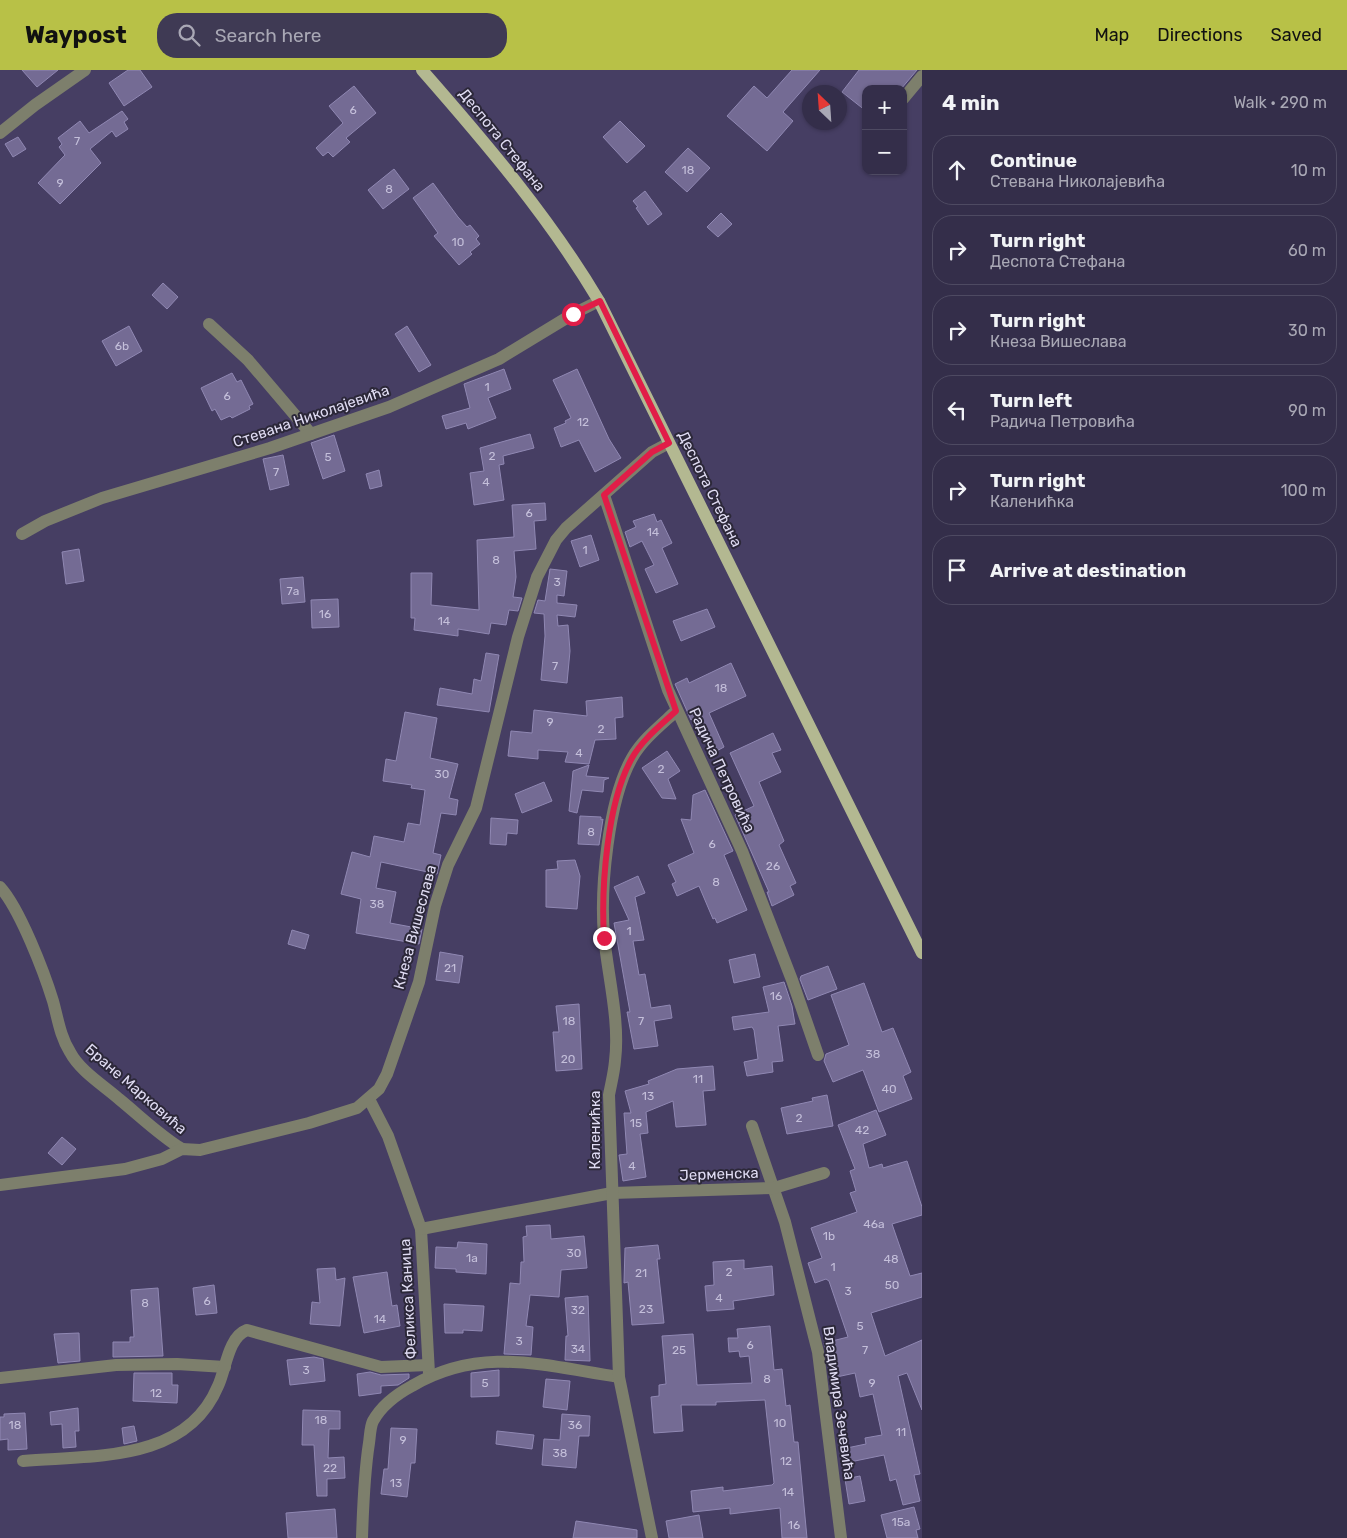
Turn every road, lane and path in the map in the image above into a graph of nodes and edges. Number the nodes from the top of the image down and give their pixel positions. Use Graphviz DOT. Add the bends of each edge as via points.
graph roads {
  1 [pos="85,70"];
  2 [pos="422,70"];
  3 [pos="922,76"];
  4 [pos="907,94"];
  5 [pos="0,132"];
  6 [pos="600,301"];
  7 [pos="209,324"];
  8 [pos="311,434"];
  9 [pos="669,443"];
  10 [pos="604,495"];
  11 [pos="22,534"];
  12 [pos="676,711"];
  13 [pos="0,887"];
  14 [pos="922,953"];
  15 [pos="818,1055"];
  16 [pos="369,1099"];
  17 [pos="752,1126"];
  18 [pos="182,1149"];
  19 [pos="824,1173"];
  20 [pos="0,1185"];
  21 [pos="774,1188"];
  22 [pos="612,1193"];
  23 [pos="421,1228"];
  24 [pos="225,1367"];
  25 [pos="428,1370"];
  26 [pos="619,1377"];
  27 [pos="0,1378"];
  28 [pos="23,1461"];
  29 [pos="362,1538"];
  30 [pos="652,1538"];
  31 [pos="841,1538"];
  1 -- 5 [label="street"];
  2 -- 6 [label="main road, Деспота Стефана" via="476,131 542,215"];
  3 -- 4 [label="street"];
  6 -- 8 [label="street, Стевана Николајевића" via="499,358 447,383"];
  6 -- 9 [label="main road, Деспота Стефана"];
  7 -- 8 [label="street" via="248,360"];
  8 -- 11 [label="street, Стевана Николајевића" via="102,498"];
  9 -- 10 [label="street, Кнеза Вишеслава" via="652,452"];
  9 -- 14 [label="main road, Деспота Стефана"];
  10 -- 12 [label="street, Радича Петровића"];
  10 -- 16 [label="street, Кнеза Вишеслава" via="556,540 537,577 518,637 476,808 448,865 435,906 419,982 387,1074"];
  12 -- 15 [label="street, Радича Петровића" via="742,851"];
  12 -- 22 [label="street, Каленићка" via="632,757 620,783 611,821 603,923 615,1041 609,1095"];
  13 -- 18 [label="street, Бране Марковића" via="40,963 54,1002 60,1032 70,1054 166,1140"];
  16 -- 18 [label="street, Кнеза Вишеслава" via="357,1108 309,1123 200,1150"];
  16 -- 23 [label="street, Феликса Каница" via="388,1136"];
  17 -- 21 [label="street, Владимира Зечевића"];
  18 -- 20 [label="street, Кнеза Вишеслава" via="162,1159 126,1169"];
  19 -- 21 [label="street, Јерменска"];
  21 -- 22 [label="street, Јерменска"];
  21 -- 31 [label="street, Владимира Зечевића" via="818,1352"];
  22 -- 23 [label="street, Јерменска"];
  22 -- 26 [label="street, Каленићка"];
  23 -- 25 [label="street, Феликса Каница"];
  24 -- 25 [label="street" via="237,1336 247,1330 381,1367"];
  24 -- 27 [label="street" via="116,1365"];
  24 -- 28 [label="street" via="218,1387 196,1422 166,1440 119,1454"];
  25 -- 26 [label="street" via="506,1360"];
  25 -- 29 [label="street, Феликса Каница" via="392,1399 372,1422 363,1480"];
  26 -- 30 [label="street, Каленићка"];
}
